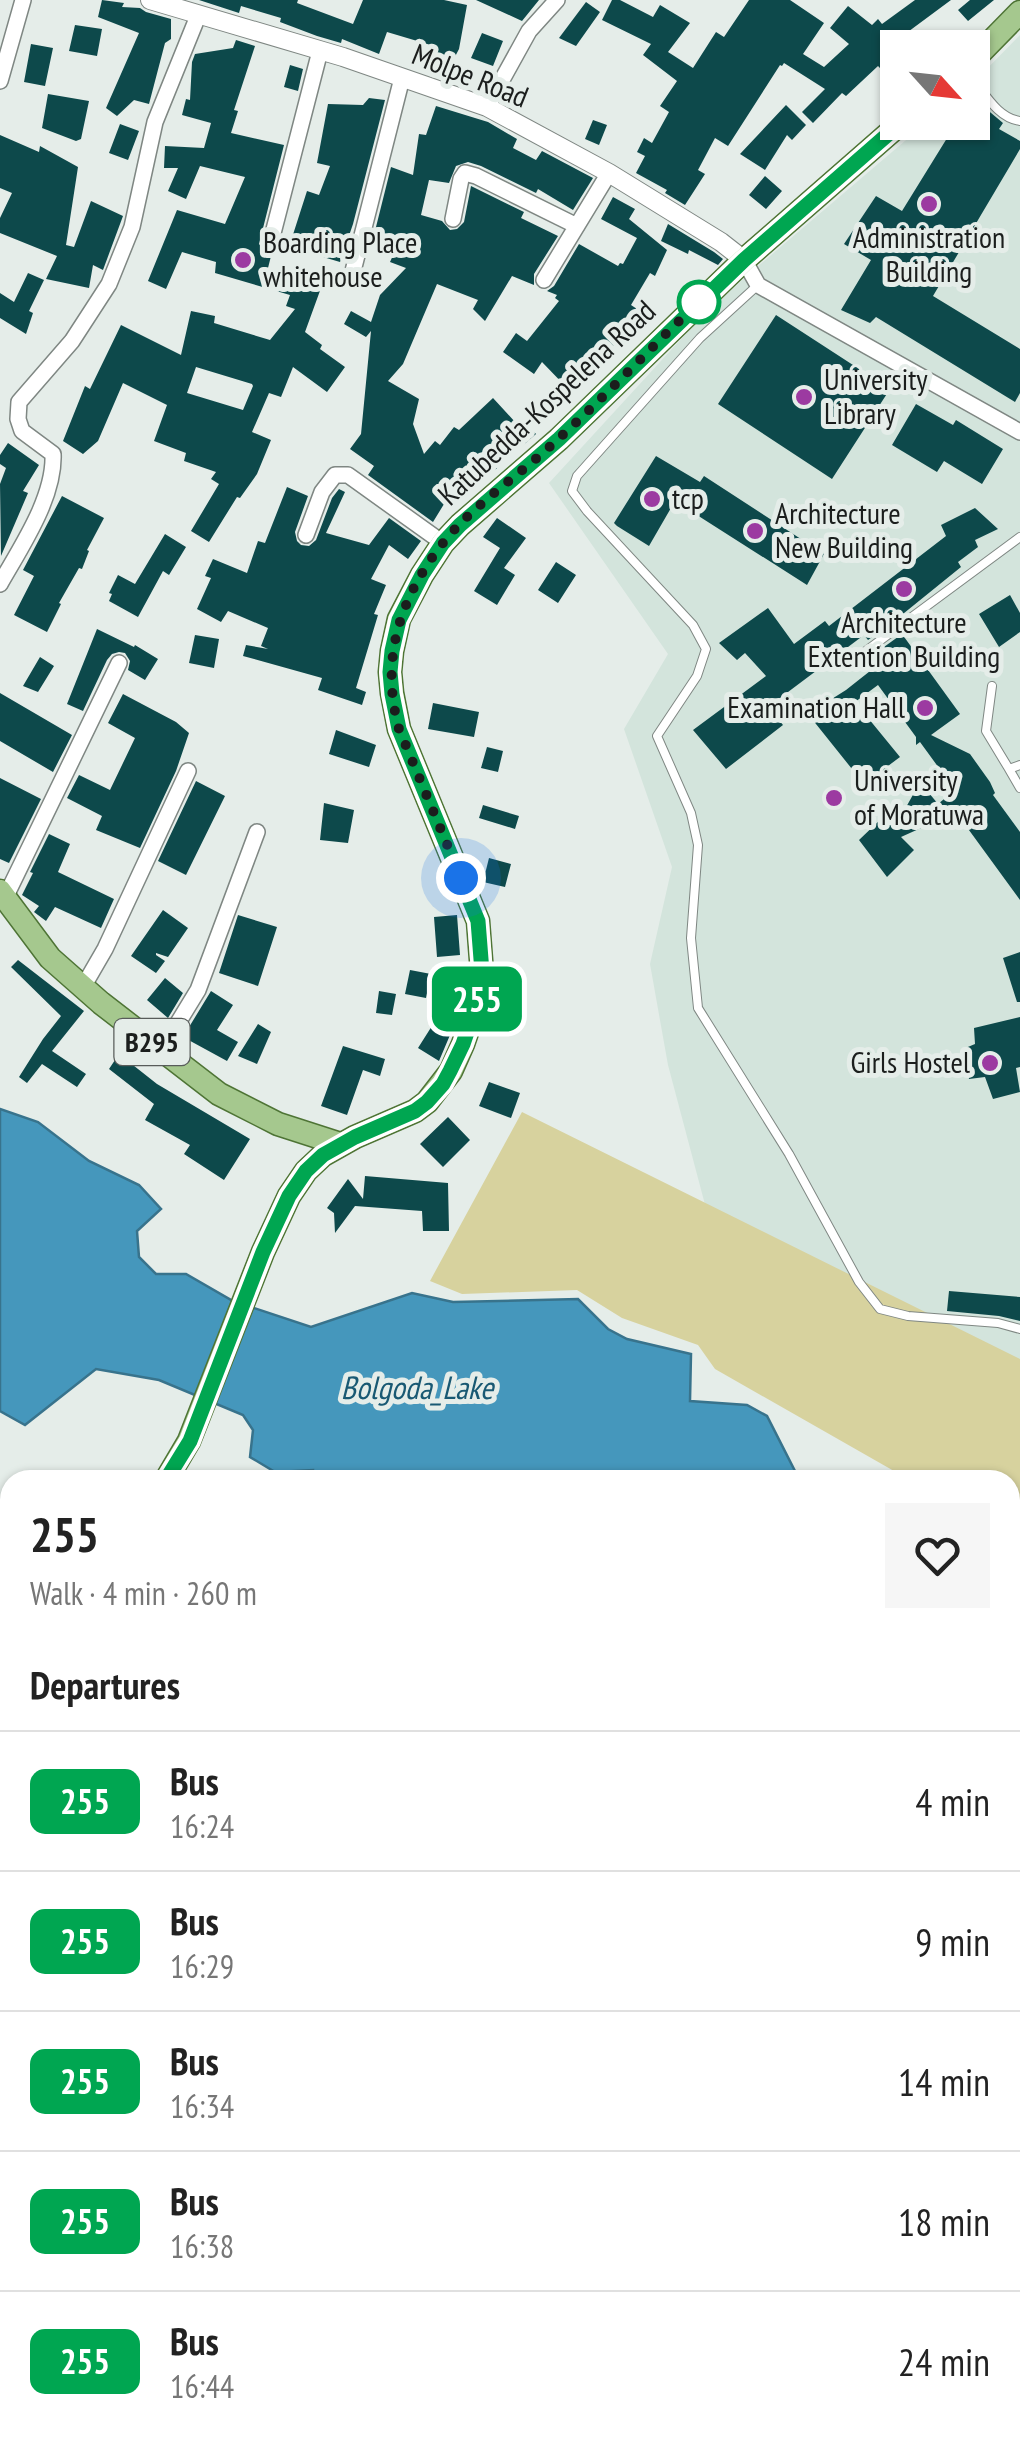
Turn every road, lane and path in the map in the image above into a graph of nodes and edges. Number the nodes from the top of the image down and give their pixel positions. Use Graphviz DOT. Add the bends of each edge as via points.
graph roads {
  1 [pos="24,0"];
  2 [pos="150,0"];
  3 [pos="556,0"];
  4 [pos="1020,12"];
  5 [pos="198,16"];
  6 [pos="990,43"];
  7 [pos="320,50"];
  8 [pos="402,78"];
  9 [pos="0,81"];
  10 [pos="990,99"];
  11 [pos="486,107"];
  12 [pos="1020,121"];
  13 [pos="881,140"];
  14 [pos="609,173"];
  15 [pos="453,219"];
  16 [pos="577,226"];
  17 [pos="271,241"];
  18 [pos="744,260"];
  19 [pos="352,275"];
  20 [pos="544,280"];
  21 [pos="758,285"];
  22 [pos="1017,425"];
  23 [pos="306,535"];
  24 [pos="1020,537"];
  25 [pos="443,543"];
  26 [pos="0,584"];
  27 [pos="851,662"];
  28 [pos="119,663"];
  29 [pos="992,686"];
  30 [pos="1020,765"];
  31 [pos="1009,768"];
  32 [pos="188,771"];
  33 [pos="1020,788"];
  34 [pos="257,832"];
  35 [pos="3,894"];
  36 [pos="83,987"];
  37 [pos="162,1049"];
  38 [pos="340,1144"];
  39 [pos="1020,1329"];
  40 [pos="172,1470"];
  1 -- 9 [label="street"];
  2 -- 5 [label="street, Molpe Road"];
  3 -- 11 [label="street" via="529,31"];
  4 -- 6 [label="main road"];
  5 -- 7 [label="street, Molpe Road"];
  5 -- 26 [label="street" via="155,122 132,227 109,284 72,341 19,402 22,432 53,454 54,474"];
  7 -- 8 [label="street, Molpe Road"];
  7 -- 17 [label="street"];
  8 -- 11 [label="street, Molpe Road"];
  8 -- 19 [label="street"];
  10 -- 12 [label="lane" via="1005,117"];
  11 -- 14 [label="street, Molpe Road"];
  13 -- 18 [label="main road, Katubedda-Kospelena Road"];
  14 -- 16 [label="street"];
  14 -- 18 [label="street, Molpe Road"];
  15 -- 16 [label="street" via="466,173"];
  16 -- 20 [label="street"];
  18 -- 21 [label="street"];
  18 -- 25 [label="main road, Katubedda-Kospelena Road"];
  21 -- 22 [label="street"];
  21 -- 39 [label="lane" via="700,338 577,476 572,491 693,625 706,649 697,676 657,736 698,845 691,938 698,1008 880,1309"];
  23 -- 25 [label="street" via="322,492 335,475 348,475"];
  24 -- 27 [label="lane"];
  25 -- 38 [label="main road, Katubedda-Kospelena Road" via="399,620 390,672 399,729 478,921 480,989 463,1044 427,1102"];
  28 -- 35 [label="street"];
  29 -- 31 [label="lane" via="986,730"];
  30 -- 31 [label="lane"];
  31 -- 33 [label="lane"];
  32 -- 36 [label="street"];
  34 -- 37 [label="street" via="198,990"];
  35 -- 36 [label="main road, B295" via="50,958"];
  36 -- 37 [label="main road, B295"];
  37 -- 38 [label="main road, B295" via="219,1094 278,1124"];
  38 -- 40 [label="main road, Katubedda-Kospelena Road" via="306,1171 289,1196 190,1441"];
}
